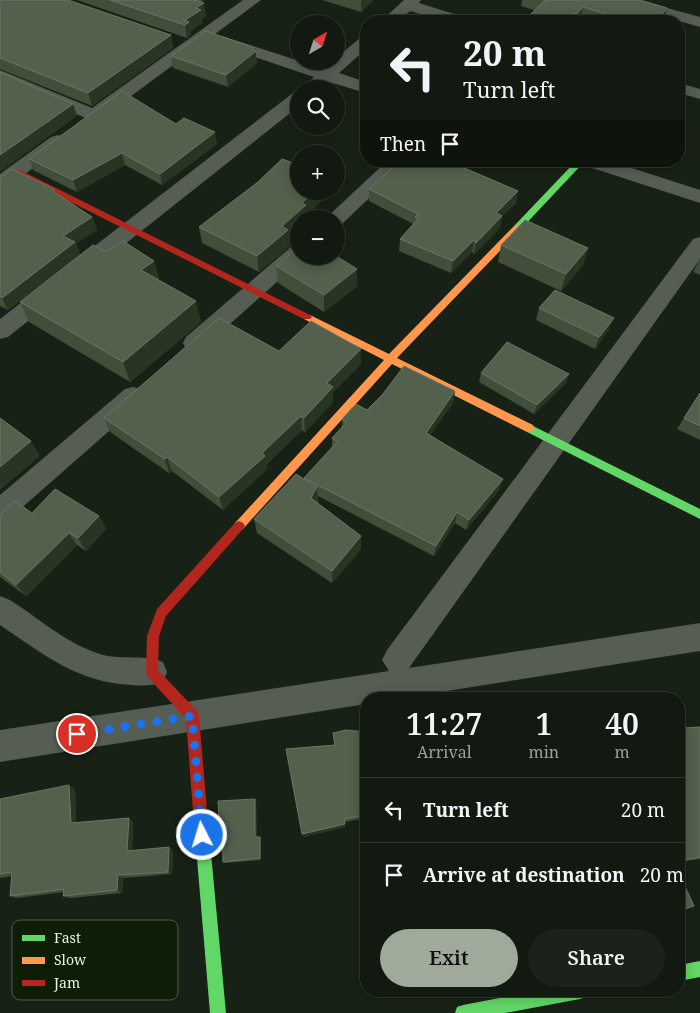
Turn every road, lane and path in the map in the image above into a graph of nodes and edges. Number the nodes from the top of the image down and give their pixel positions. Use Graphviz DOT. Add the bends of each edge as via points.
graph roads {
  1 [pos="253,0"];
  2 [pos="621,0"];
  3 [pos="410,2"];
  4 [pos="396,15"];
  5 [pos="445,15"];
  6 [pos="675,15"];
  7 [pos="685,18"];
  8 [pos="700,22"];
  9 [pos="204,35"];
  10 [pos="171,40"];
  11 [pos="189,46"];
  12 [pos="360,46"];
  13 [pos="0,75"];
  14 [pos="327,75"];
  15 [pos="321,80"];
  16 [pos="360,86"];
  17 [pos="685,90"];
  18 [pos="700,94"];
  19 [pos="290,104"];
  20 [pos="94,115"];
  21 [pos="392,167"];
  22 [pos="575,167"];
  23 [pos="608,167"];
  24 [pos="16,171"];
  25 [pos="0,183"];
  26 [pos="700,197"];
  27 [pos="345,210"];
  28 [pos="131,228"];
  29 [pos="700,244"];
  30 [pos="290,259"];
  31 [pos="255,290"];
  32 [pos="0,331"];
  33 [pos="180,355"];
  34 [pos="390,359"];
  35 [pos="150,381"];
  36 [pos="556,441"];
  37 [pos="0,511"];
  38 [pos="700,514"];
  39 [pos="0,609"];
  40 [pos="699,635"];
  41 [pos="397,660"];
  42 [pos="152,672"];
  43 [pos="192,716"];
  44 [pos="0,746"];
  45 [pos="700,969"];
  46 [pos="685,972"];
  47 [pos="548,997"];
  48 [pos="218,1013"];
  49 [pos="463,1013"];
  1 -- 9 [label="street"];
  2 -- 6 [label="street"];
  3 -- 4 [label="street"];
  3 -- 5 [label="street"];
  7 -- 8 [label="street"];
  9 -- 11 [label="street"];
  9 -- 14 [label="street"];
  10 -- 11 [label="street"];
  11 -- 20 [label="street"];
  12 -- 14 [label="street"];
  13 -- 20 [label="street"];
  14 -- 15 [label="street"];
  14 -- 16 [label="street"];
  17 -- 18 [label="street"];
  19 -- 28 [label="street"];
  20 -- 24 [label="street"];
  21 -- 27 [label="street"];
  22 -- 34 [label="street"];
  23 -- 26 [label="street"];
  24 -- 25 [label="street"];
  24 -- 28 [label="street"];
  28 -- 31 [label="street"];
  28 -- 32 [label="street"];
  29 -- 36 [label="street"];
  30 -- 31 [label="street"];
  31 -- 33 [label="street"];
  31 -- 34 [label="street"];
  34 -- 36 [label="street"];
  34 -- 42 [label="street" via="161,612 153,636"];
  35 -- 37 [label="street"];
  36 -- 38 [label="street"];
  36 -- 41 [label="street"];
  39 -- 42 [label="street" via="70,655 108,670"];
  40 -- 43 [label="street"];
  42 -- 43 [label="street"];
  43 -- 44 [label="street"];
  43 -- 48 [label="street"];
  45 -- 46 [label="street"];
  47 -- 49 [label="street"];
}
